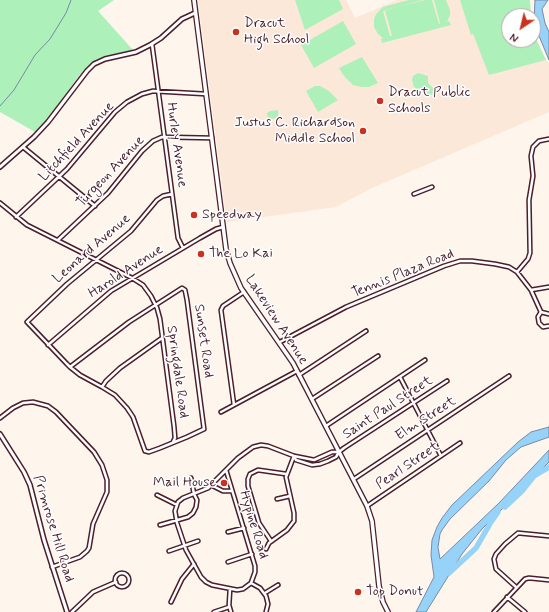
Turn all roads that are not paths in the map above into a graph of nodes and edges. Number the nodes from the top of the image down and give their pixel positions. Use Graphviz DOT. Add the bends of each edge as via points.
graph roads {
  1 [pos="194,0"];
  2 [pos="195,13"];
  3 [pos="152,44"];
  4 [pos="158,92"];
  5 [pos="206,94"];
  6 [pos="165,137"];
  7 [pos="212,138"];
  8 [pos="549,139"];
  9 [pos="23,147"];
  10 [pos="0,167"];
  11 [pos="59,177"];
  12 [pos="432,187"];
  13 [pos="172,194"];
  14 [pos="414,194"];
  15 [pos="0,203"];
  16 [pos="95,206"];
  17 [pos="16,217"];
  18 [pos="223,227"];
  19 [pos="58,240"];
  20 [pos="183,248"];
  21 [pos="95,259"];
  22 [pos="517,272"];
  23 [pos="132,278"];
  24 [pos="549,287"];
  25 [pos="531,290"];
  26 [pos="244,292"];
  27 [pos="155,304"];
  28 [pos="541,312"];
  29 [pos="549,314"];
  30 [pos="549,326"];
  31 [pos="366,331"];
  32 [pos="162,338"];
  33 [pos="280,342"];
  34 [pos="48,345"];
  35 [pos="378,356"];
  36 [pos="426,360"];
  37 [pos="70,367"];
  38 [pos="297,371"];
  39 [pos="299,375"];
  40 [pos="510,376"];
  41 [pos="400,377"];
  42 [pos="447,381"];
  43 [pos="102,387"];
  44 [pos="312,399"];
  45 [pos="414,403"];
  46 [pos="234,405"];
  47 [pos="221,412"];
  48 [pos="0,418"];
  49 [pos="326,426"];
  50 [pos="428,430"];
  51 [pos="0,434"];
  52 [pos="173,442"];
  53 [pos="460,443"];
  54 [pos="339,452"];
  55 [pos="294,456"];
  56 [pos="441,456"];
  57 [pos="226,470"];
  58 [pos="286,474"];
  59 [pos="191,478"];
  60 [pos="354,479"];
  61 [pos="211,485"];
  62 [pos="232,491"];
  63 [pos="194,494"];
  64 [pos="157,495"];
  65 [pos="290,496"];
  66 [pos="277,499"];
  67 [pos="177,505"];
  68 [pos="368,506"];
  69 [pos="176,520"];
  70 [pos="160,525"];
  71 [pos="244,528"];
  72 [pos="228,532"];
  73 [pos="549,536"];
  74 [pos="198,541"];
  75 [pos="271,541"];
  76 [pos="184,546"];
  77 [pos="266,549"];
  78 [pos="168,551"];
  79 [pos="252,554"];
  80 [pos="228,562"];
  81 [pos="194,564"];
  82 [pos="52,567"];
  83 [pos="549,580"];
  84 [pos="116,582"];
  85 [pos="251,583"];
  86 [pos="278,585"];
  87 [pos="516,587"];
  88 [pos="230,589"];
  89 [pos="265,593"];
  90 [pos="507,597"];
  91 [pos="171,602"];
  92 [pos="230,607"];
  93 [pos="67,612"];
  94 [pos="72,612"];
  95 [pos="214,612"];
  96 [pos="231,612"];
  97 [pos="266,612"];
  98 [pos="388,612"];
  99 [pos="494,612"];
  100 [pos="525,612"];
  1 -- 2 [label="main road, Lakeview Avenue"];
  2 -- 3 [label="street" via="182,19"];
  2 -- 5 [label="main road, Lakeview Avenue"];
  3 -- 4 [label="street, Hurley Avenue"];
  3 -- 9 [label="street" via="136,52 94,64 48,122"];
  4 -- 5 [label="street, Litchfield Avenue"];
  4 -- 6 [label="street, Hurley Avenue"];
  4 -- 11 [label="street, Litchfield Avenue" via="142,94 115,112 79,157"];
  5 -- 7 [label="main road, Lakeview Avenue"];
  6 -- 7 [label="street, Turgeon Avenue"];
  6 -- 13 [label="street, Hurley Avenue"];
  6 -- 16 [label="street, Turgeon Avenue" via="155,140 147,147"];
  7 -- 18 [label="main road, Lakeview Avenue"];
  8 -- 22 [label="street" via="539,141 533,147 529,206 530,253"];
  9 -- 10 [label="street"];
  9 -- 11 [label="street"];
  11 -- 16 [label="street"];
  11 -- 17 [label="street, Litchfield Avenue"];
  12 -- 14 [label="street"];
  13 -- 20 [label="street, Hurley Avenue" via="178,238"];
  13 -- 21 [label="street, Leonard Avenue" via="157,200 131,231"];
  15 -- 17 [label="street, Springdale Road"];
  16 -- 19 [label="street, Turgeon Avenue"];
  17 -- 19 [label="street, Springdale Road"];
  18 -- 20 [label="street, Harold Avenue"];
  18 -- 26 [label="main road, Lakeview Avenue" via="230,263"];
  19 -- 21 [label="street, Springdale Road"];
  20 -- 23 [label="street, Harold Avenue"];
  21 -- 23 [label="street, Springdale Road"];
  21 -- 34 [label="street, Leonard Avenue" via="27,322"];
  22 -- 25 [label="street"];
  22 -- 33 [label="street, Tennis Plaza Road" via="485,262 454,262 346,307"];
  23 -- 27 [label="street, Springdale Road" via="143,285"];
  23 -- 34 [label="street, Harold Avenue" via="111,291"];
  24 -- 25 [label="street"];
  25 -- 28 [label="street"];
  26 -- 33 [label="main road, Lakeview Avenue"];
  26 -- 46 [label="street" via="221,310"];
  27 -- 32 [label="street, Springdale Road" via="158,308"];
  27 -- 37 [label="street"];
  27 -- 52 [label="street, Sunset Road" via="182,288 185,290 200,393 204,429"];
  28 -- 29 [label="street"];
  28 -- 30 [label="street" via="538,317 539,323 543,327"];
  31 -- 39 [label="street"];
  32 -- 43 [label="street" via="120,368"];
  32 -- 52 [label="street, Springdale Road" via="174,426"];
  33 -- 38 [label="main road, Lakeview Avenue"];
  34 -- 37 [label="street"];
  35 -- 44 [label="street"];
  36 -- 41 [label="street"];
  37 -- 43 [label="street"];
  38 -- 39 [label="main road, Lakeview Avenue"];
  38 -- 46 [label="street"];
  39 -- 44 [label="main road, Lakeview Avenue"];
  40 -- 50 [label="street, Elm Street"];
  41 -- 45 [label="street"];
  41 -- 49 [label="street"];
  42 -- 45 [label="street, Saint Paul Street"];
  43 -- 52 [label="street" via="115,395 133,417 146,451"];
  44 -- 49 [label="main road, Lakeview Avenue"];
  45 -- 50 [label="street"];
  45 -- 54 [label="street, Saint Paul Street"];
  46 -- 47 [label="street"];
  48 -- 82 [label="street" via="22,403 38,402 48,406 94,452 102,465 107,480 107,492 93,524 89,548 80,557"];
  49 -- 54 [label="main road, Lakeview Avenue"];
  50 -- 56 [label="street"];
  50 -- 60 [label="street, Elm Street"];
  51 -- 82 [label="street, Primrose Hill Road" via="30,485"];
  53 -- 56 [label="street, Pearl Street"];
  54 -- 55 [label="street" via="332,452 314,460"];
  54 -- 55 [label="street" via="328,461 312,465 296,460"];
  54 -- 60 [label="main road, Lakeview Avenue"];
  55 -- 57 [label="street" via="261,445 247,451"];
  55 -- 58 [label="street"];
  56 -- 68 [label="street, Pearl Street"];
  57 -- 61 [label="street"];
  57 -- 62 [label="street, Hypine Road"];
  58 -- 65 [label="street"];
  58 -- 75 [label="street" via="260,469 252,472 248,479 259,523"];
  59 -- 63 [label="street"];
  60 -- 68 [label="main road, Lakeview Avenue"];
  61 -- 62 [label="street" via="223,491"];
  61 -- 63 [label="street"];
  62 -- 71 [label="street, Hypine Road"];
  63 -- 67 [label="street" via="183,498"];
  63 -- 69 [label="street" via="198,500 193,513"];
  64 -- 67 [label="street"];
  65 -- 66 [label="street"];
  65 -- 75 [label="street" via="294,521 287,530"];
  67 -- 69 [label="street"];
  68 -- 98 [label="main road, Lakeview Avenue" via="379,586"];
  69 -- 70 [label="street"];
  69 -- 76 [label="street"];
  71 -- 72 [label="street"];
  71 -- 79 [label="street, Hypine Road"];
  73 -- 87 [label="street" via="518,533 496,554 496,569"];
  74 -- 76 [label="street"];
  75 -- 77 [label="street"];
  76 -- 78 [label="street"];
  76 -- 81 [label="street"];
  79 -- 80 [label="street"];
  79 -- 85 [label="street, Hypine Road" via="256,569"];
  81 -- 88 [label="street" via="206,582"];
  81 -- 91 [label="street" via="182,579"];
  82 -- 93 [label="street, Primrose Hill Road"];
  83 -- 87 [label="street" via="525,578"];
  84 -- 84 [label="street" via="120,573 128,576 129,582 126,586 120,586"];
  84 -- 94 [label="street" via="93,592"];
  85 -- 88 [label="street" via="243,589"];
  85 -- 89 [label="street"];
  86 -- 89 [label="street"];
  87 -- 90 [label="street"];
  88 -- 92 [label="street"];
  89 -- 97 [label="street" via="268,601"];
  90 -- 99 [label="street"];
  90 -- 100 [label="street"];
  92 -- 95 [label="street"];
  92 -- 96 [label="street"];
}
